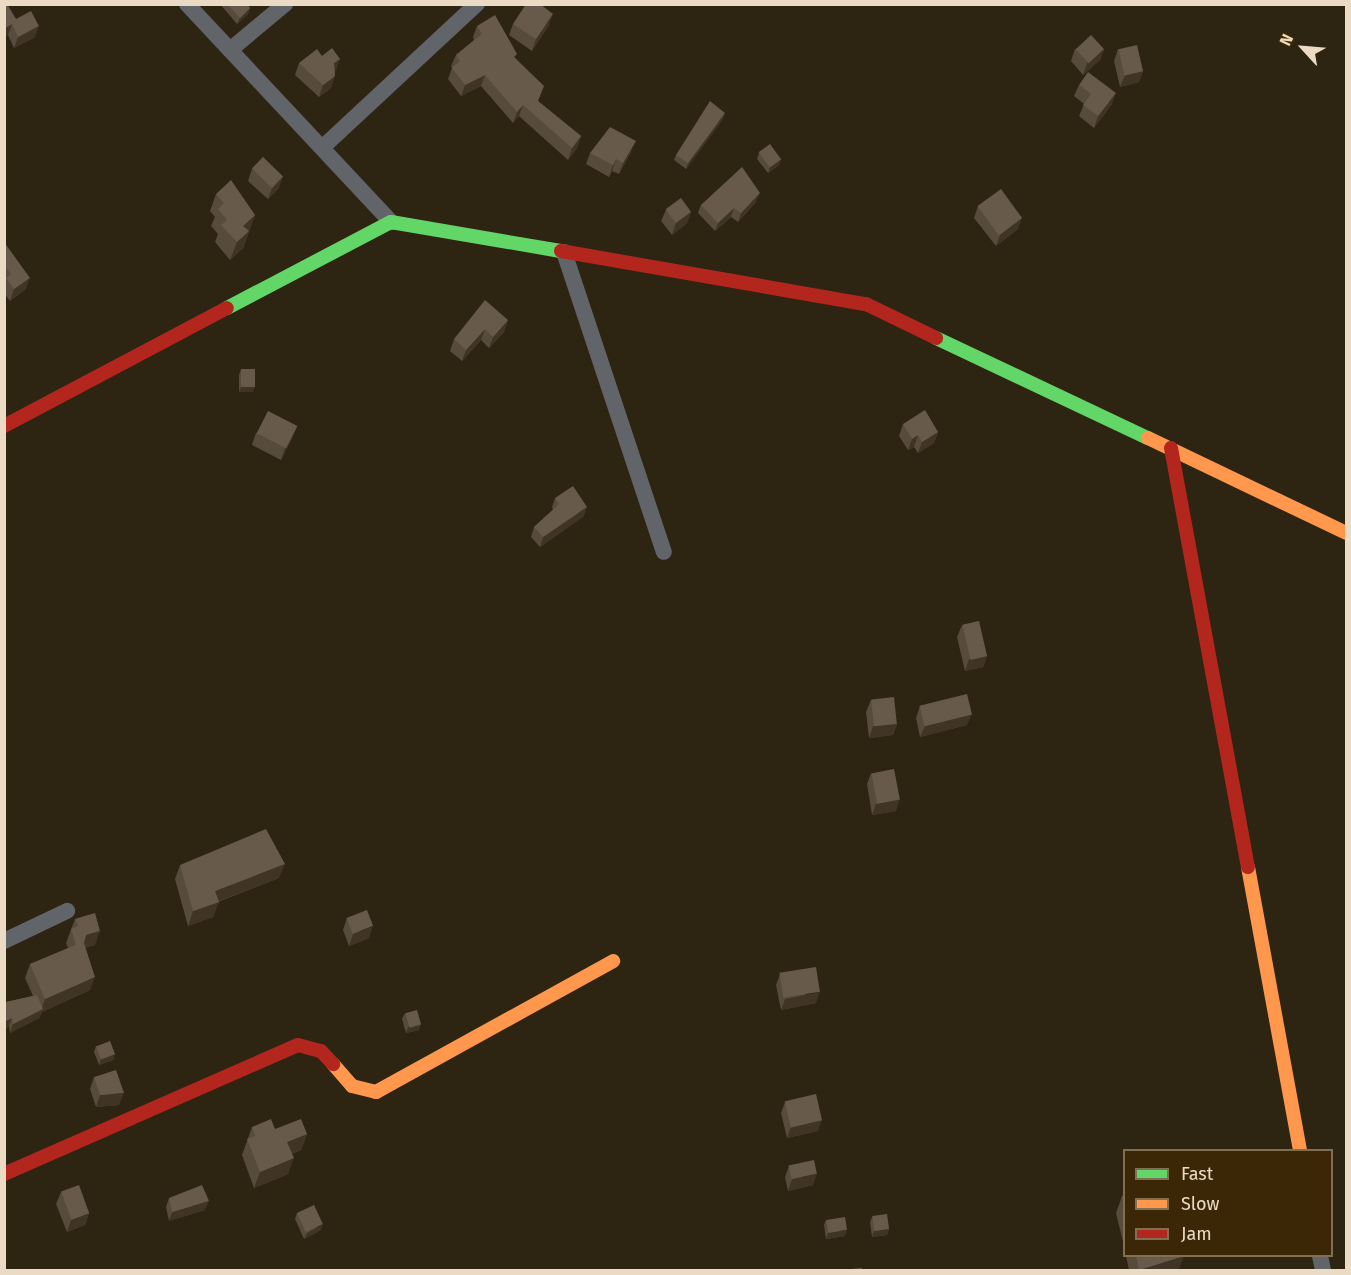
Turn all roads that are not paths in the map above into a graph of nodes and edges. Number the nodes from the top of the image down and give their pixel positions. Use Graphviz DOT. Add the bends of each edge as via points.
graph roads {
  1 [pos="188,4"];
  2 [pos="285,4"];
  3 [pos="477,4"];
  4 [pos="230,50"];
  5 [pos="324,146"];
  6 [pos="391,222"];
  7 [pos="564,252"];
  8 [pos="4,426"];
  9 [pos="1171,448"];
  10 [pos="1347,533"];
  11 [pos="664,552"];
  12 [pos="67,911"];
  13 [pos="4,941"];
  14 [pos="613,961"];
  15 [pos="1300,1149"];
  16 [pos="4,1174"];
  1 -- 4 [label="street"];
  2 -- 4 [label="street"];
  3 -- 5 [label="street"];
  4 -- 5 [label="street"];
  5 -- 6 [label="street"];
  6 -- 7 [label="street"];
  6 -- 8 [label="street"];
  7 -- 9 [label="street" via="866,304"];
  7 -- 11 [label="street"];
  9 -- 10 [label="street"];
  9 -- 15 [label="street"];
  12 -- 13 [label="street"];
  14 -- 16 [label="street" via="376,1092 352,1086 321,1051 298,1045 233,1069"];
}
